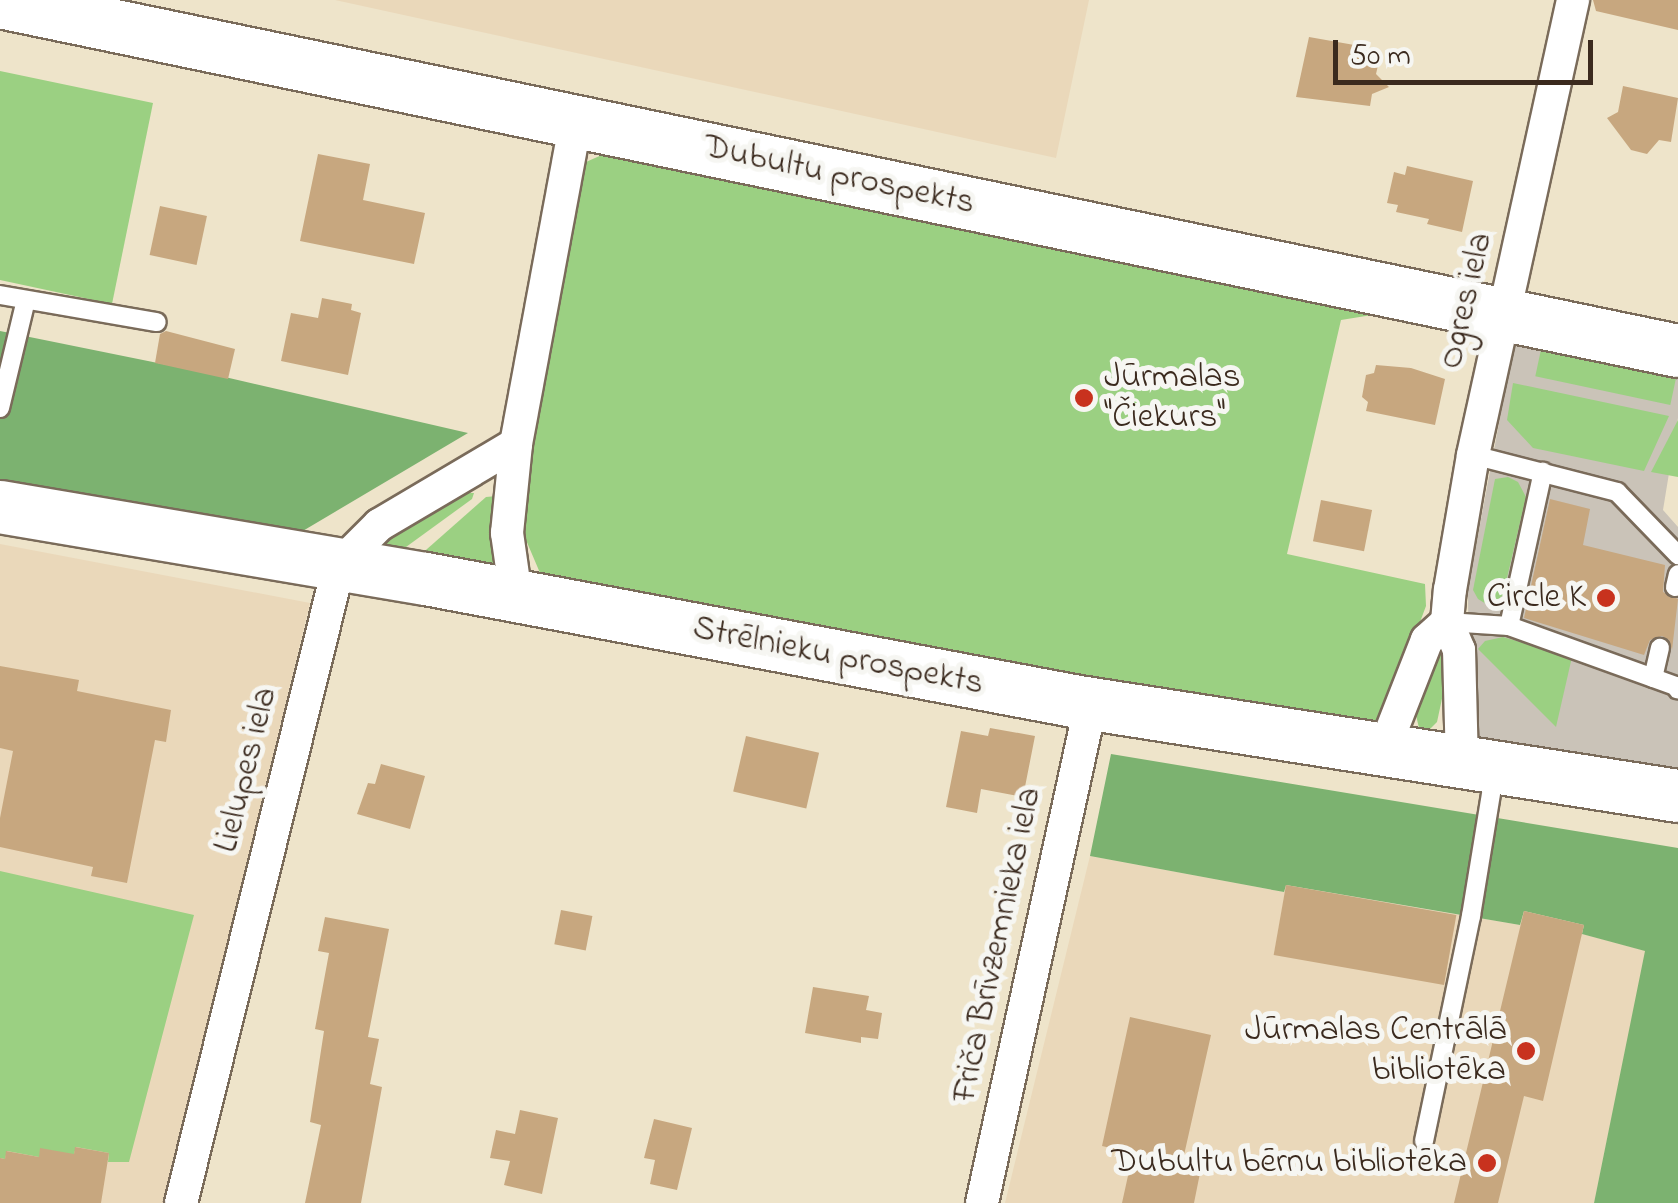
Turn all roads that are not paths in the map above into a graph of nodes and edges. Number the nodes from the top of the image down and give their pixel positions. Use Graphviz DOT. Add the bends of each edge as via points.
graph roads {
  1 [pos="1573,0"];
  2 [pos="0,2"];
  3 [pos="90,10"];
  4 [pos="576,121"];
  5 [pos="0,295"];
  6 [pos="26,300"];
  7 [pos="1503,314"];
  8 [pos="157,322"];
  9 [pos="1678,351"];
  10 [pos="0,408"];
  11 [pos="516,444"];
  12 [pos="1473,455"];
  13 [pos="1543,472"];
  14 [pos="0,508"];
  15 [pos="1678,555"];
  16 [pos="339,565"];
  17 [pos="516,596"];
  18 [pos="1447,622"];
  19 [pos="1509,626"];
  20 [pos="1660,648"];
  21 [pos="1653,678"];
  22 [pos="1677,686"];
  23 [pos="1091,703"];
  24 [pos="1383,752"];
  25 [pos="1478,767"];
  26 [pos="1678,796"];
  27 [pos="1424,1141"];
  28 [pos="181,1203"];
  29 [pos="982,1203"];
  1 -- 7 [label="street, Ogres iela"];
  2 -- 3 [label="main road, Dubultu prospekts"];
  3 -- 4 [label="main road, Dubultu prospekts"];
  4 -- 7 [label="main road, Dubultu prospekts"];
  4 -- 11 [label="street"];
  5 -- 6 [label="lane"];
  6 -- 8 [label="lane"];
  6 -- 10 [label="lane"];
  7 -- 9 [label="main road, Dubultu prospekts"];
  7 -- 12 [label="street, Ogres iela"];
  11 -- 16 [label="street" via="379,525"];
  11 -- 17 [label="street" via="507,532"];
  12 -- 13 [label="lane"];
  12 -- 18 [label="street, Ogres iela"];
  13 -- 15 [label="lane" via="1618,492"];
  13 -- 19 [label="lane"];
  14 -- 16 [label="main road, Strēlnieku prospekts"];
  16 -- 17 [label="main road, Strēlnieku prospekts"];
  16 -- 28 [label="street, Lielupes iela"];
  17 -- 23 [label="main road, Strēlnieku prospekts"];
  18 -- 19 [label="lane"];
  18 -- 24 [label="street, Ogres iela" via="1428,640"];
  18 -- 25 [label="street, Ogres iela"];
  19 -- 21 [label="lane"];
  20 -- 21 [label="lane"];
  21 -- 22 [label="lane"];
  23 -- 24 [label="main road, Strēlnieku prospekts"];
  23 -- 29 [label="street, Friča Brīvzemnieka iela"];
  24 -- 25 [label="main road, Strēlnieku prospekts"];
  25 -- 26 [label="main road, Strēlnieku prospekts"];
  25 -- 27 [label="lane" via="1471,916"];
}
